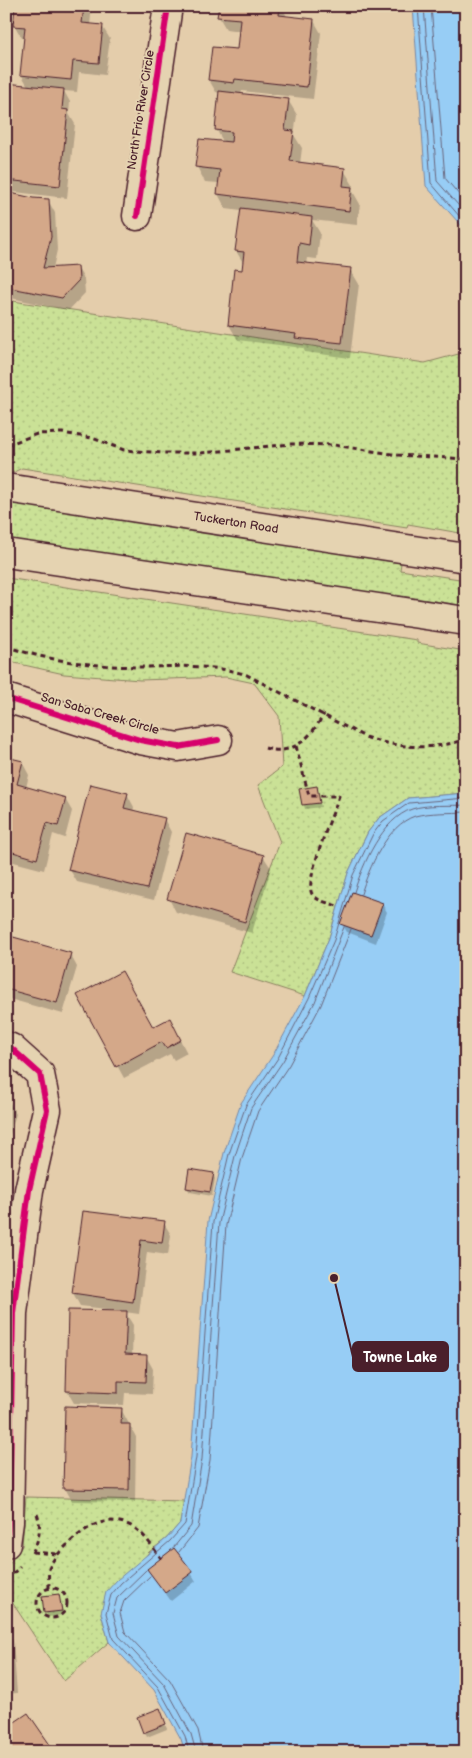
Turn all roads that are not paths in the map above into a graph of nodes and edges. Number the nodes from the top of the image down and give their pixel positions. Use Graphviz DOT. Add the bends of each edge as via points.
graph roads {
  1 [pos="168,6"];
  2 [pos="136,216"];
  3 [pos="6,488"];
  4 [pos="6,553"];
  5 [pos="466,558"];
  6 [pos="466,621"];
  7 [pos="6,698"];
  8 [pos="218,740"];
  9 [pos="6,1046"];
  10 [pos="10,1313"];
  11 [pos="6,1544"];
  1 -- 2 [label="street, North Frio River Circle"];
  3 -- 5 [label="street, Tuckerton Road"];
  4 -- 6 [label="street"];
  7 -- 8 [label="street, San Saba Creek Circle" via="140,740 178,747"];
  9 -- 10 [label="street" via="40,1074 47,1110 29,1190"];
  10 -- 11 [label="street" via="9,1522"];
}
